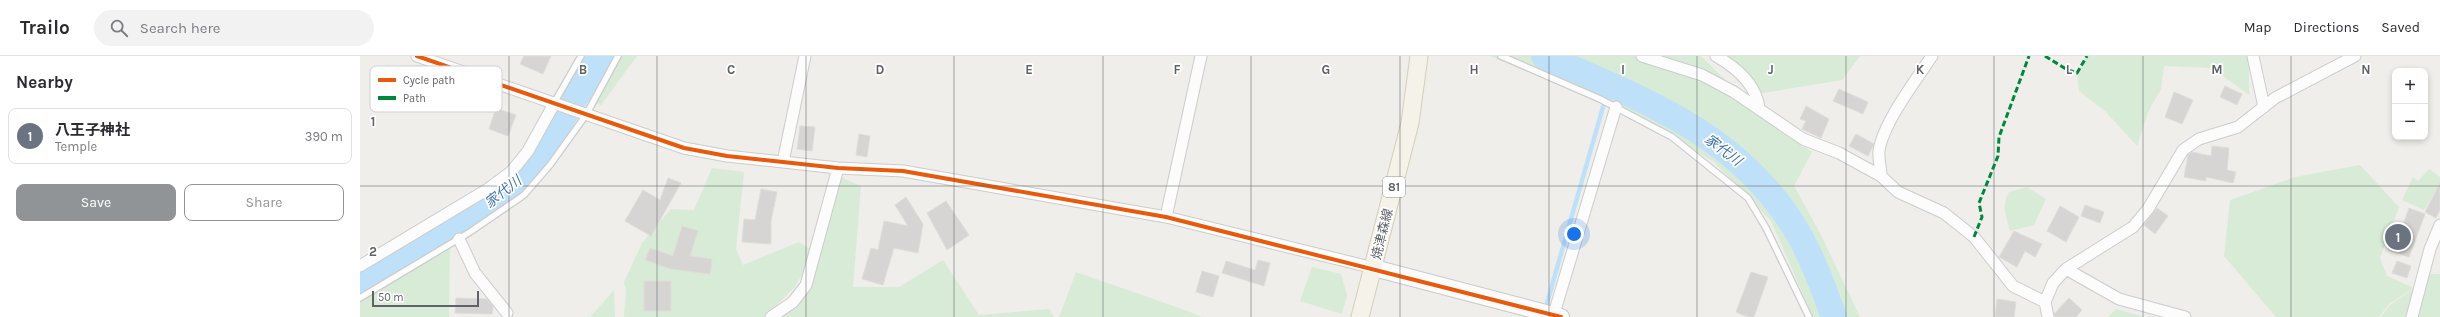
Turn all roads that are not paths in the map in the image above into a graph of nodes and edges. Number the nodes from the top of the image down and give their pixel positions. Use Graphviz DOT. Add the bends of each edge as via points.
graph roads {
  1 [pos="417,56"];
  2 [pos="581,56"];
  3 [pos="618,56"];
  4 [pos="805,56"];
  5 [pos="1201,56"];
  6 [pos="1419,56"];
  7 [pos="1501,56"];
  8 [pos="1642,56"];
  9 [pos="1716,56"];
  10 [pos="1932,56"];
  11 [pos="2253,56"];
  12 [pos="2355,56"];
  13 [pos="446,66"];
  14 [pos="502,86"];
  15 [pos="554,104"];
  16 [pos="1612,105"];
  17 [pos="2264,107"];
  18 [pos="1758,108"];
  19 [pos="581,114"];
  20 [pos="782,162"];
  21 [pos="838,168"];
  22 [pos="1881,176"];
  23 [pos="1166,217"];
  24 [pos="2440,225"];
  25 [pos="459,239"];
  26 [pos="360,266"];
  27 [pos="1374,268"];
  28 [pos="2066,268"];
  29 [pos="360,298"];
  30 [pos="2045,302"];
  31 [pos="507,313"];
  32 [pos="1556,316"];
  33 [pos="771,317"];
  34 [pos="1360,317"];
  35 [pos="1809,317"];
  36 [pos="2048,317"];
  37 [pos="2185,317"];
  38 [pos="2412,317"];
  1 -- 13 [label="street"];
  2 -- 15 [label="lane"];
  3 -- 19 [label="lane"];
  4 -- 20 [label="street"];
  5 -- 23 [label="street"];
  6 -- 27 [label="main road, 焼津森線 / 81" via="1410,123"];
  7 -- 16 [label="lane"];
  8 -- 18 [label="street" via="1702,75"];
  9 -- 18 [label="street" via="1748,80 1757,94"];
  10 -- 22 [label="street" via="1894,116 1883,139 1879,152"];
  11 -- 17 [label="street"];
  12 -- 17 [label="street" via="2275,98"];
  14 -- 15 [label="street"];
  15 -- 19 [label="street"];
  15 -- 26 [label="street" via="528,150 511,172"];
  16 -- 32 [label="street"];
  16 -- 35 [label="lane" via="1672,137 1748,198 1766,228"];
  17 -- 28 [label="street" via="2238,127 2199,139 2182,150 2148,209 2133,226"];
  18 -- 22 [label="street" via="1803,139 1839,153"];
  19 -- 20 [label="street" via="684,148"];
  19 -- 25 [label="lane" via="550,165 524,195"];
  20 -- 21 [label="street"];
  21 -- 23 [label="street" via="903,171"];
  21 -- 33 [label="street" via="806,285 793,302"];
  22 -- 30 [label="street" via="1898,192 1944,214 1956,223 1974,237 2013,286"];
  23 -- 27 [label="street"];
  24 -- 38 [label="street" via="2430,249"];
  25 -- 29 [label="lane"];
  25 -- 31 [label="street" via="475,273"];
  27 -- 32 [label="street"];
  27 -- 34 [label="main road, 焼津森線 / 81"];
  28 -- 30 [label="street" via="2053,283"];
  28 -- 37 [label="street" via="2119,300"];
  30 -- 36 [label="street"];
}
